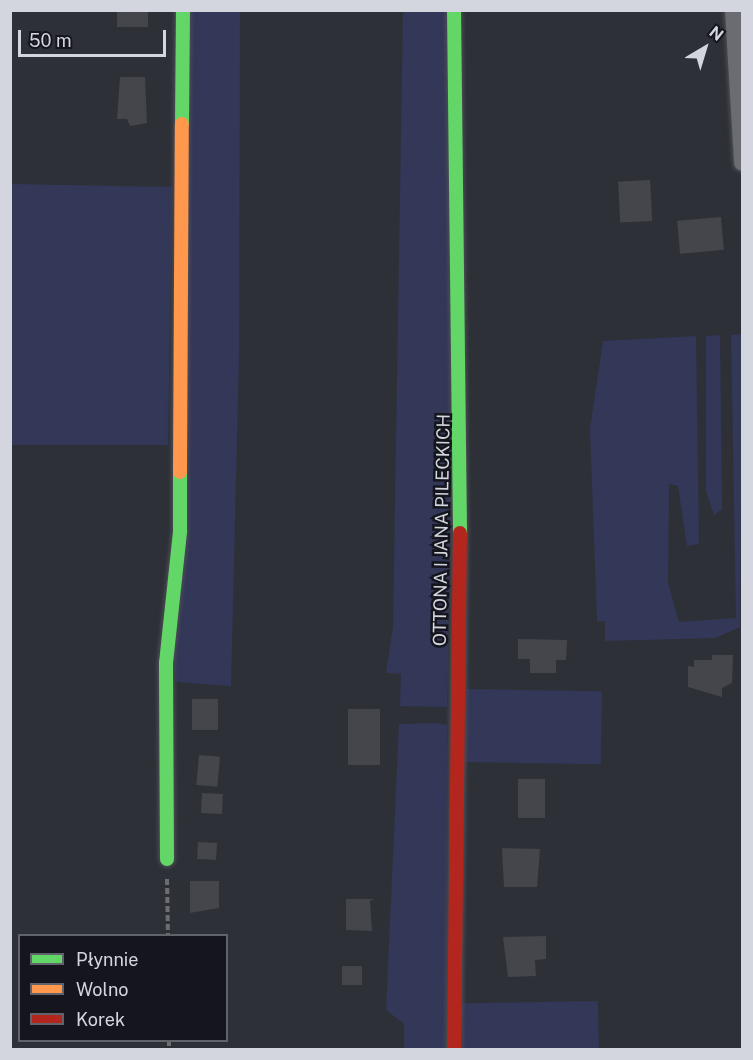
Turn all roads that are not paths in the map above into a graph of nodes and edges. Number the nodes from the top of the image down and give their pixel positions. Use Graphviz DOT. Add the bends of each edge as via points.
graph roads {
  1 [pos="183,10"];
  2 [pos="454,10"];
  3 [pos="733,10"];
  4 [pos="742,163"];
  5 [pos="167,859"];
  6 [pos="454,1050"];
  1 -- 5 [label="street" via="180,531 166,663"];
  2 -- 6 [label="street, OTTONA I JANA PILECKICH" via="462,403"];
  3 -- 4 [label="street"];
}
